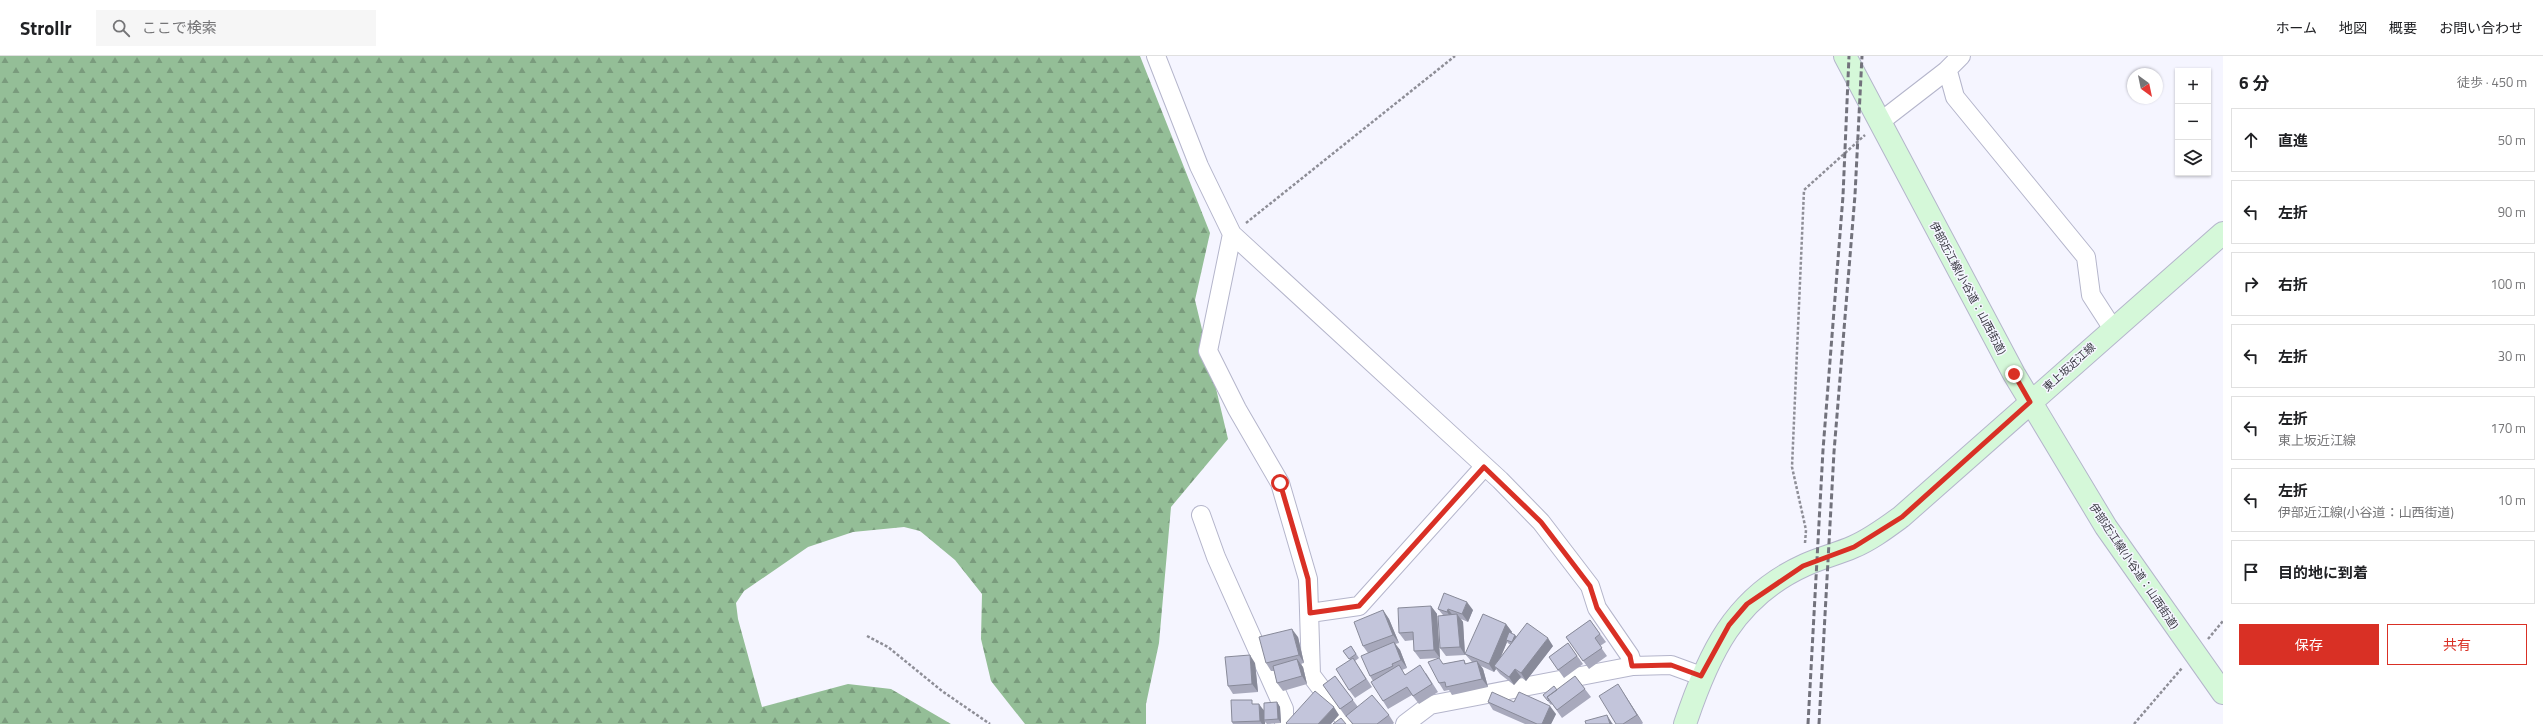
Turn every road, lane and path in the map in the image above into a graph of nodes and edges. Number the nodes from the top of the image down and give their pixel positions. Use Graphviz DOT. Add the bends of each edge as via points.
graph roads {
  1 [pos="1156,56"];
  2 [pos="1845,56"];
  3 [pos="1961,56"];
  4 [pos="1453,57"];
  5 [pos="1946,71"];
  6 [pos="1880,122"];
  7 [pos="2223,232"];
  8 [pos="1232,234"];
  9 [pos="2113,329"];
  10 [pos="2030,402"];
  11 [pos="1484,467"];
  12 [pos="1201,515"];
  13 [pos="1803,566"];
  14 [pos="1310,613"];
  15 [pos="867,636"];
  16 [pos="2194,654"];
  17 [pos="1632,666"];
  18 [pos="1701,676"];
  19 [pos="2223,693"];
  20 [pos="990,724"];
  21 [pos="1284,724"];
  22 [pos="1348,724"];
  23 [pos="1405,724"];
  24 [pos="1685,724"];
  25 [pos="2134,724"];
  1 -- 8 [label="street" via="1199,166"];
  2 -- 6 [label="main road, 伊部近江線(小谷道：山西街道)"];
  3 -- 5 [label="street"];
  4 -- 8 [label="path"];
  5 -- 6 [label="street"];
  5 -- 9 [label="street" via="1955,97 2086,257 2091,295"];
  6 -- 10 [label="main road, 伊部近江線(小谷道：山西街道)"];
  6 -- 13 [label="path" via="1804,190 1792,467 1806,530"];
  7 -- 9 [label="main road, 東上坂近江線"];
  8 -- 11 [label="street"];
  8 -- 14 [label="street" via="1208,351 1237,409 1280,483 1308,579"];
  9 -- 10 [label="main road, 東上坂近江線"];
  10 -- 13 [label="main road, 東上坂近江線" via="1902,517 1854,547"];
  10 -- 16 [label="main road, 伊部近江線(小谷道：山西街道)" via="2106,527"];
  11 -- 14 [label="street" via="1359,606"];
  11 -- 17 [label="street" via="1541,522 1590,586 1597,608 1630,656"];
  12 -- 21 [label="street" via="1216,557 1284,709"];
  13 -- 18 [label="main road, 東上坂近江線" via="1747,604 1729,625"];
  14 -- 22 [label="street" via="1311,675"];
  15 -- 20 [label="path" via="888,647 942,691"];
  16 -- 19 [label="main road, 伊部近江線(小谷道：山西街道)"];
  16 -- 25 [label="path"];
  17 -- 18 [label="street" via="1671,665"];
  17 -- 23 [label="street" via="1430,705"];
  18 -- 24 [label="main road, 東上坂近江線"];
}
